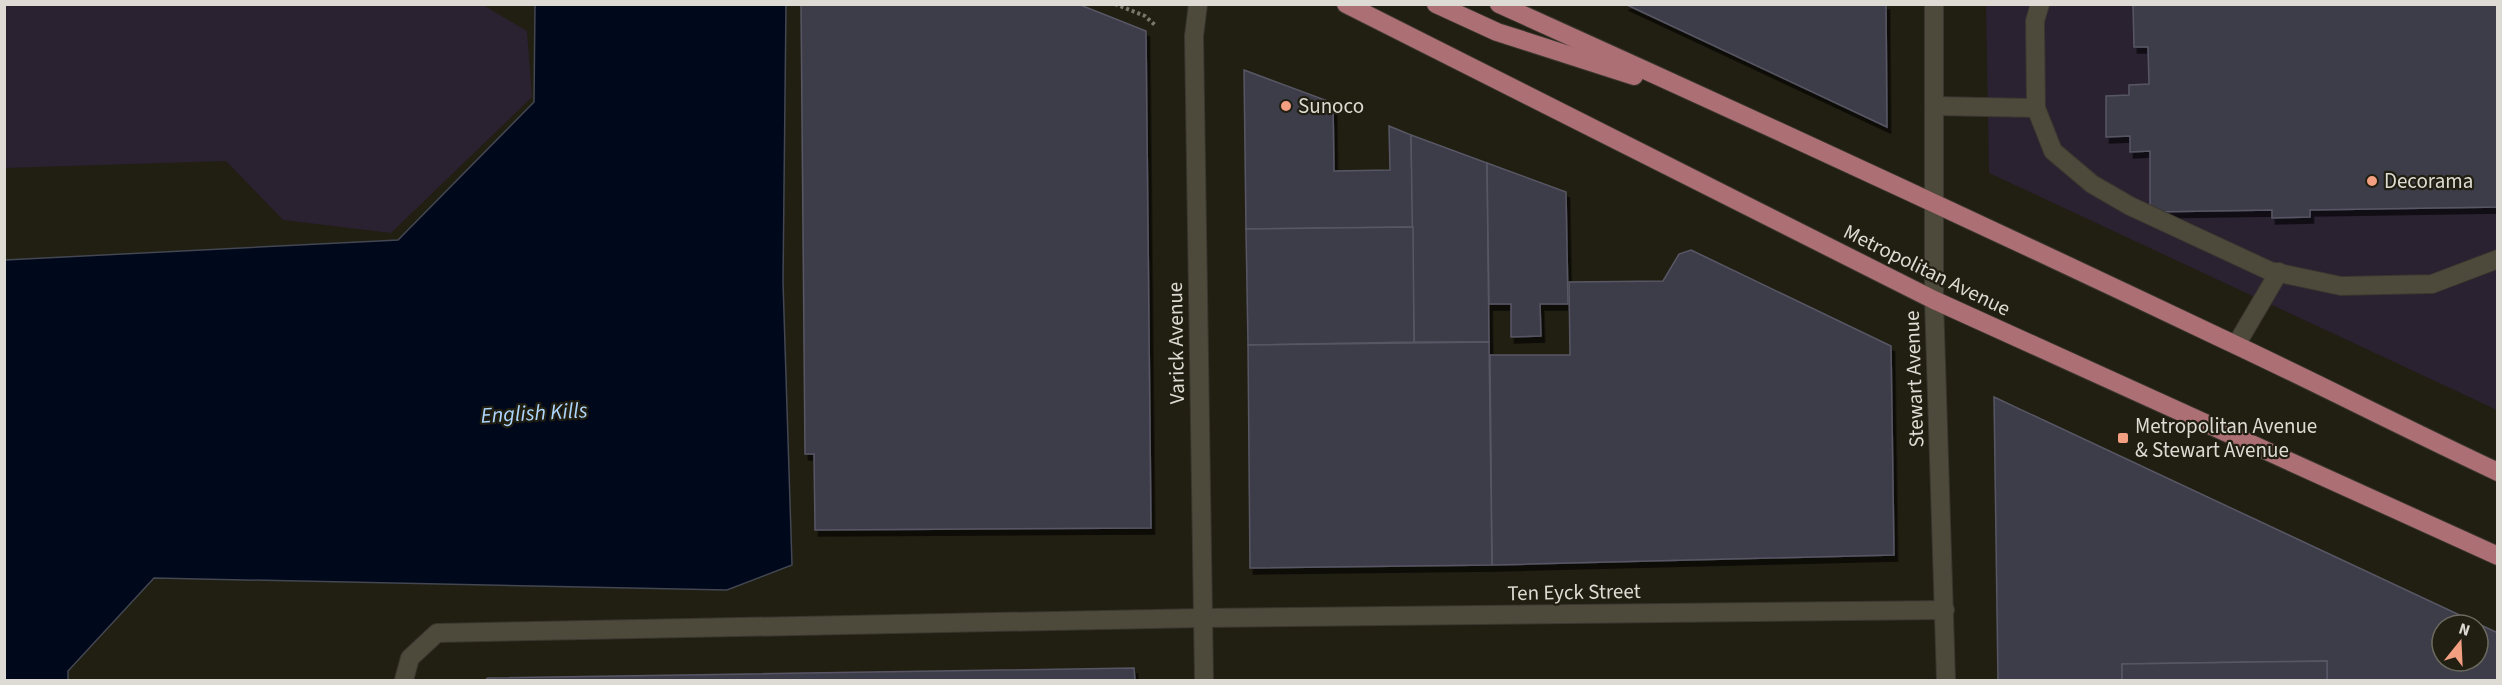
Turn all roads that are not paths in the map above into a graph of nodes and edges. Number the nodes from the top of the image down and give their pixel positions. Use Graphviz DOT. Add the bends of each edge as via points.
graph roads {
  1 [pos="1198,4"];
  2 [pos="1346,4"];
  3 [pos="1436,4"];
  4 [pos="1498,4"];
  5 [pos="1934,4"];
  6 [pos="2040,4"];
  7 [pos="1719,103"];
  8 [pos="1934,106"];
  9 [pos="2036,108"];
  10 [pos="1935,204"];
  11 [pos="2498,259"];
  12 [pos="2279,272"];
  13 [pos="1934,300"];
  14 [pos="2236,345"];
  15 [pos="2498,472"];
  16 [pos="2498,556"];
  17 [pos="1945,610"];
  18 [pos="1203,618"];
  19 [pos="404,681"];
  20 [pos="1204,681"];
  21 [pos="1946,681"];
  1 -- 18 [label="street, Varick Avenue" via="1194,36"];
  2 -- 13 [label="main road, Metropolitan Avenue"];
  3 -- 7 [label="main road" via="1497,32"];
  4 -- 7 [label="main road"];
  5 -- 8 [label="street, Stewart Avenue"];
  6 -- 9 [label="street" via="2035,21"];
  7 -- 10 [label="main road"];
  8 -- 9 [label="street"];
  8 -- 10 [label="street, Stewart Avenue"];
  9 -- 12 [label="street" via="2053,151 2092,184 2141,211"];
  10 -- 13 [label="street, Stewart Avenue"];
  10 -- 14 [label="main road"];
  11 -- 12 [label="street" via="2432,284 2341,286"];
  12 -- 14 [label="street"];
  13 -- 16 [label="main road, Metropolitan Avenue"];
  13 -- 17 [label="street, Stewart Avenue"];
  14 -- 15 [label="main road"];
  17 -- 18 [label="street, Ten Eyck Street"];
  17 -- 21 [label="street, Stewart Avenue"];
  18 -- 19 [label="street, Ten Eyck Street" via="437,633 410,658"];
  18 -- 20 [label="street, Varick Avenue"];
}
